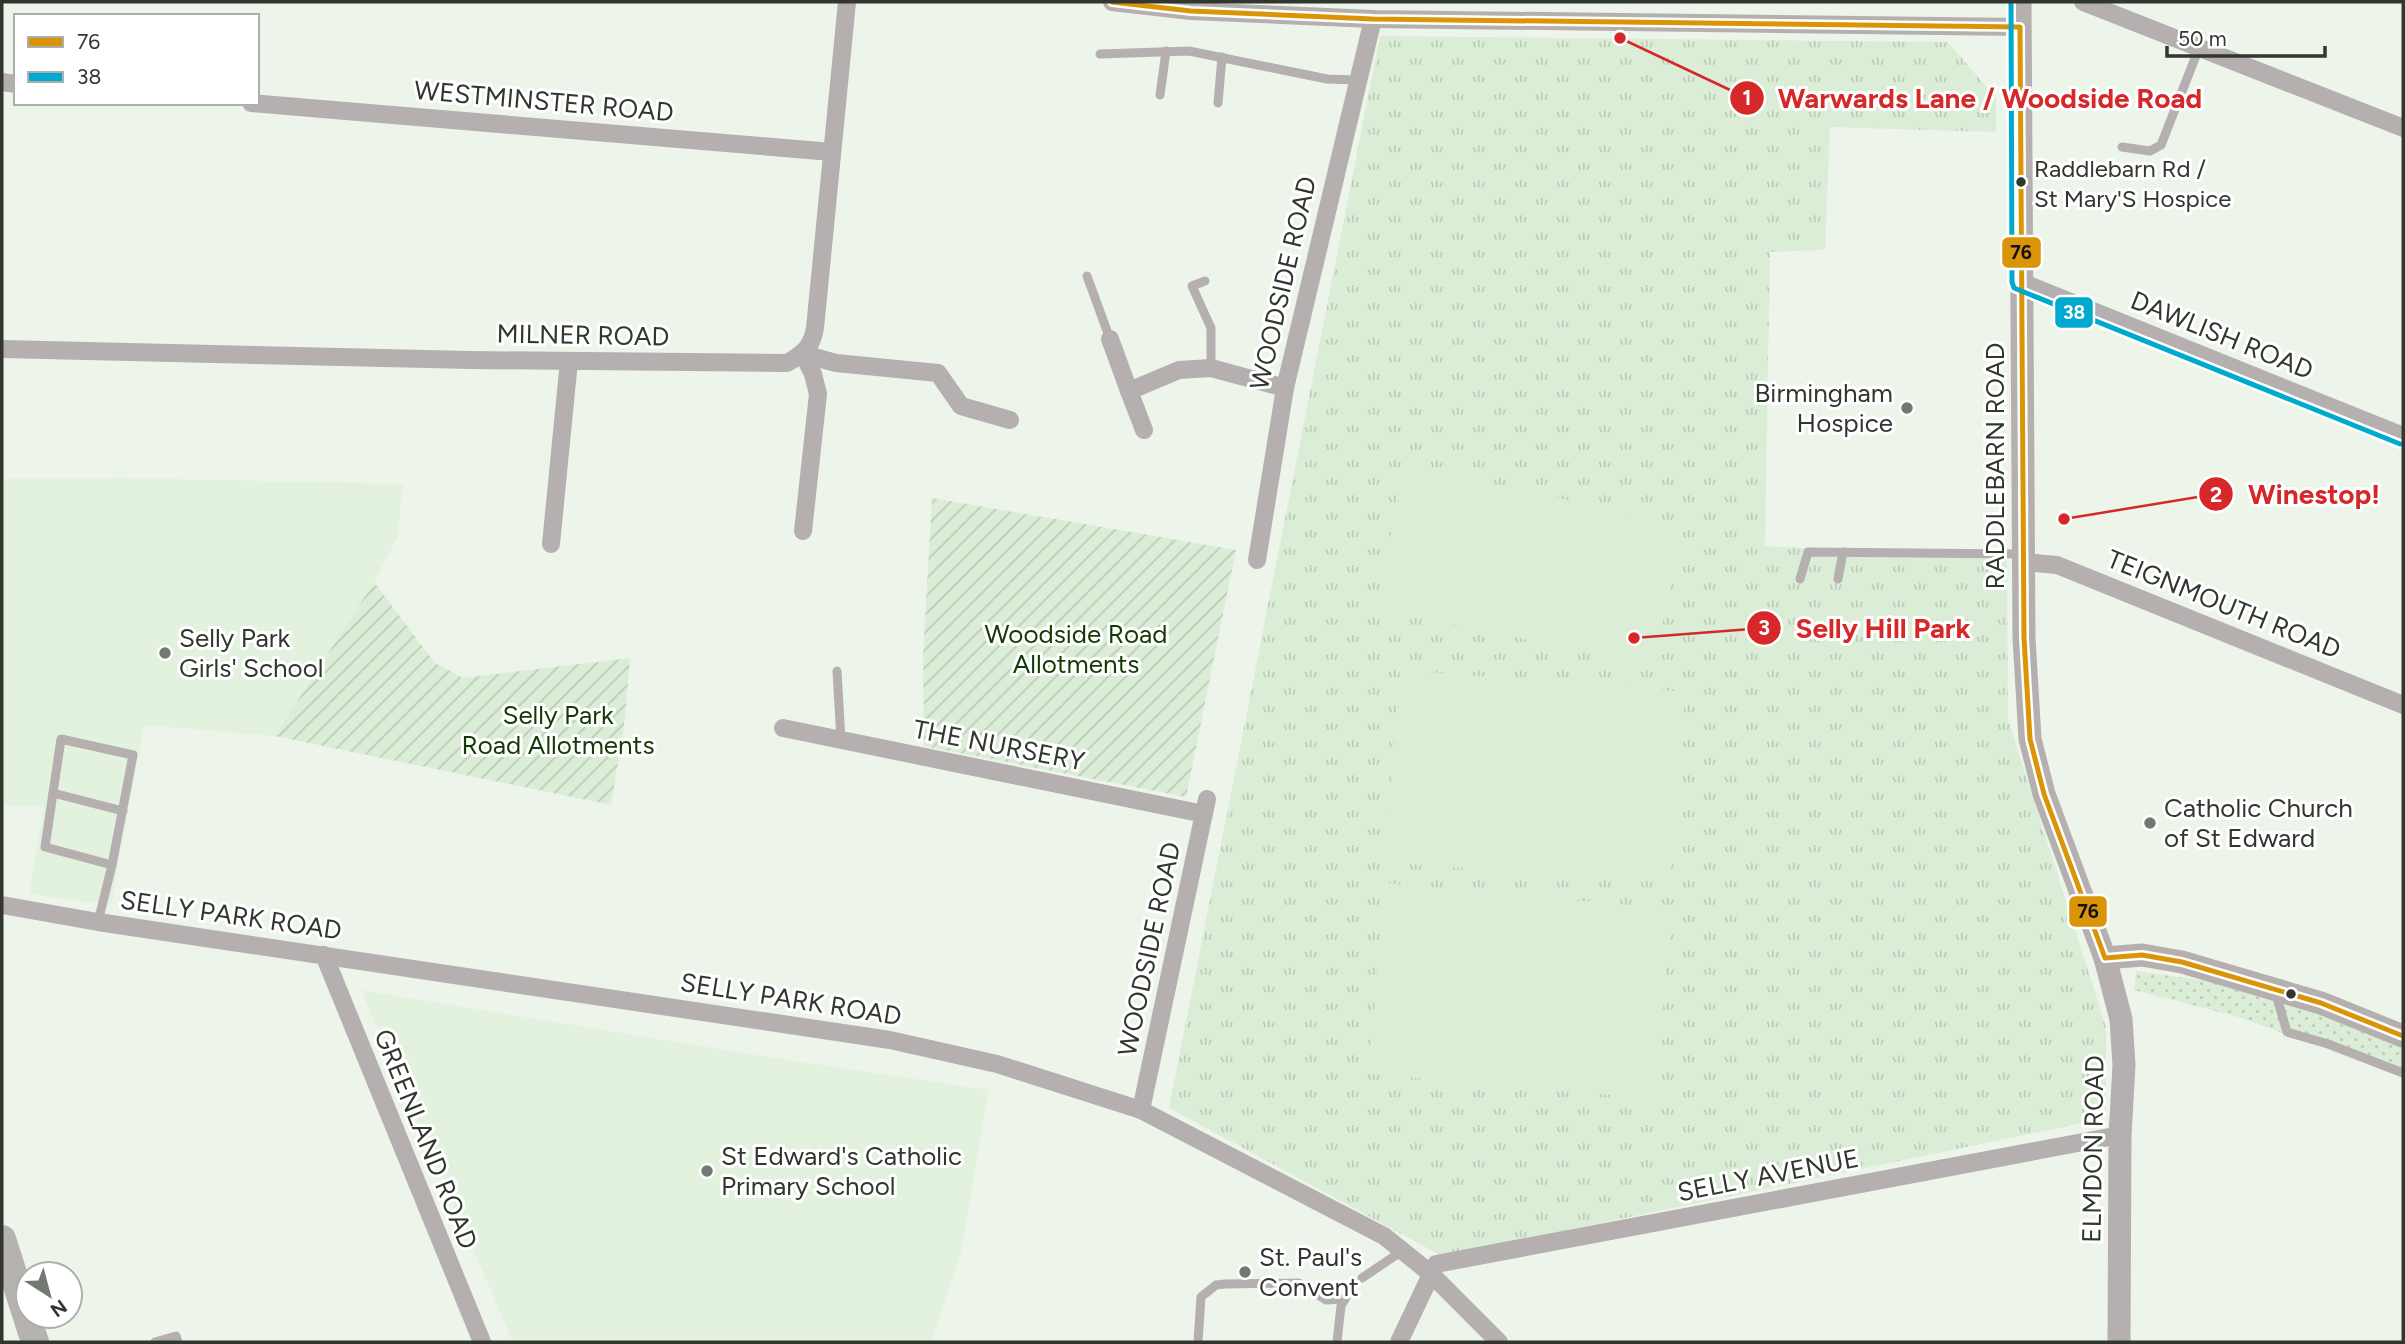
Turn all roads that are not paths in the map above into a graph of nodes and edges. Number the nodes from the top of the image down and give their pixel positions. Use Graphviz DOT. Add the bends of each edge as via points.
graph roads {
  1 [pos="847,2"];
  2 [pos="1112,2"];
  3 [pos="2020,2"];
  4 [pos="2083,2"];
  5 [pos="1373,19"];
  6 [pos="2021,27"];
  7 [pos="2199,47"];
  8 [pos="1166,51"];
  9 [pos="1100,54"];
  10 [pos="1222,57"];
  11 [pos="1357,80"];
  12 [pos="1160,95"];
  13 [pos="1218,103"];
  14 [pos="259,104"];
  15 [pos="2403,128"];
  16 [pos="2122,147"];
  17 [pos="832,152"];
  18 [pos="1087,276"];
  19 [pos="1205,281"];
  20 [pos="2021,282"];
  21 [pos="1110,339"];
  22 [pos="2,349"];
  23 [pos="803,354"];
  24 [pos="569,361"];
  25 [pos="1211,368"];
  26 [pos="1285,387"];
  27 [pos="1129,391"];
  28 [pos="1010,420"];
  29 [pos="1144,430"];
  30 [pos="2403,436"];
  31 [pos="803,531"];
  32 [pos="551,544"];
  33 [pos="1843,552"];
  34 [pos="2024,558"];
  35 [pos="1256,560"];
  36 [pos="1800,579"];
  37 [pos="1838,579"];
  38 [pos="837,671"];
  39 [pos="2403,705"];
  40 [pos="783,728"];
  41 [pos="841,740"];
  42 [pos="53,793"];
  43 [pos="1206,807"];
  44 [pos="123,811"];
  45 [pos="112,864"];
  46 [pos="2,905"];
  47 [pos="98,922"];
  48 [pos="324,955"];
  49 [pos="2105,958"];
  50 [pos="2274,988"];
  51 [pos="2403,1036"];
  52 [pos="2403,1073"];
  53 [pos="1142,1110"];
  54 [pos="2120,1135"];
  55 [pos="2,1239"];
  56 [pos="1402,1251"];
  57 [pos="1430,1273"];
  58 [pos="1362,1278"];
  59 [pos="1352,1287"];
  60 [pos="1345,1299"];
  61 [pos="35,1342"];
  62 [pos="155,1342"];
  63 [pos="178,1342"];
  64 [pos="482,1342"];
  65 [pos="1198,1342"];
  66 [pos="1337,1342"];
  67 [pos="1399,1342"];
  68 [pos="1499,1342"];
  69 [pos="2119,1342"];
  1 -- 17 [label="street"];
  2 -- 5 [label="street" via="1191,11"];
  3 -- 6 [label="street, RADDLEBARN ROAD"];
  4 -- 7 [label="street"];
  5 -- 6 [label="street"];
  5 -- 11 [label="street, WOODSIDE ROAD"];
  6 -- 20 [label="street, RADDLEBARN ROAD"];
  7 -- 15 [label="street"];
  7 -- 16 [label="lane" via="2161,145 2150,151"];
  8 -- 9 [label="lane"];
  8 -- 10 [label="lane"];
  8 -- 12 [label="lane"];
  10 -- 11 [label="lane" via="1327,79"];
  10 -- 13 [label="lane"];
  11 -- 26 [label="street, WOODSIDE ROAD"];
  14 -- 17 [label="street, WESTMINSTER ROAD"];
  17 -- 23 [label="street" via="813,342"];
  18 -- 21 [label="lane"];
  19 -- 25 [label="lane" via="1192,286 1211,328"];
  20 -- 30 [label="street, DAWLISH ROAD"];
  20 -- 34 [label="street, RADDLEBARN ROAD"];
  21 -- 27 [label="street"];
  22 -- 24 [label="street, MILNER ROAD"];
  23 -- 24 [label="street, MILNER ROAD" via="787,363"];
  23 -- 28 [label="street" via="836,363 938,373 961,406"];
  23 -- 31 [label="street" via="818,394"];
  24 -- 32 [label="street"];
  25 -- 26 [label="street"];
  25 -- 27 [label="street" via="1179,370"];
  26 -- 35 [label="street, WOODSIDE ROAD"];
  27 -- 29 [label="street"];
  33 -- 34 [label="lane"];
  33 -- 36 [label="lane" via="1808,552"];
  33 -- 37 [label="lane"];
  34 -- 39 [label="street, TEIGNMOUTH ROAD" via="2057,565"];
  34 -- 49 [label="street, RADDLEBARN ROAD" via="2030,739 2044,794"];
  38 -- 41 [label="lane"];
  40 -- 41 [label="street, THE NURSERY"];
  41 -- 43 [label="street, THE NURSERY"];
  42 -- 44 [label="lane"];
  42 -- 44 [label="lane" via="61,739 133,755"];
  42 -- 45 [label="lane" via="44,847"];
  43 -- 53 [label="street, WOODSIDE ROAD"];
  44 -- 45 [label="lane"];
  45 -- 47 [label="lane"];
  46 -- 47 [label="street, SELLY PARK ROAD"];
  47 -- 48 [label="street, SELLY PARK ROAD"];
  48 -- 53 [label="street, SELLY PARK ROAD" via="890,1040 997,1064"];
  48 -- 64 [label="street, GREENLAND ROAD"];
  49 -- 50 [label="street" via="2142,954"];
  49 -- 54 [label="street, ELMDON ROAD" via="2121,1019"];
  50 -- 51 [label="street"];
  50 -- 52 [label="lane" via="2287,1032"];
  53 -- 56 [label="street, SELLY PARK ROAD" via="1384,1236"];
  54 -- 57 [label="street, SELLY AVENUE" via="1436,1264"];
  54 -- 69 [label="street, ELMDON ROAD"];
  55 -- 61 [label="main road"];
  56 -- 57 [label="street, SELLY PARK ROAD"];
  56 -- 58 [label="lane"];
  57 -- 67 [label="street"];
  57 -- 68 [label="street, SELLY PARK ROAD"];
  59 -- 60 [label="lane"];
  60 -- 65 [label="lane" via="1326,1300 1298,1283 1216,1285 1201,1297"];
  60 -- 66 [label="lane"];
  62 -- 63 [label="lane" via="176,1336"];
}
